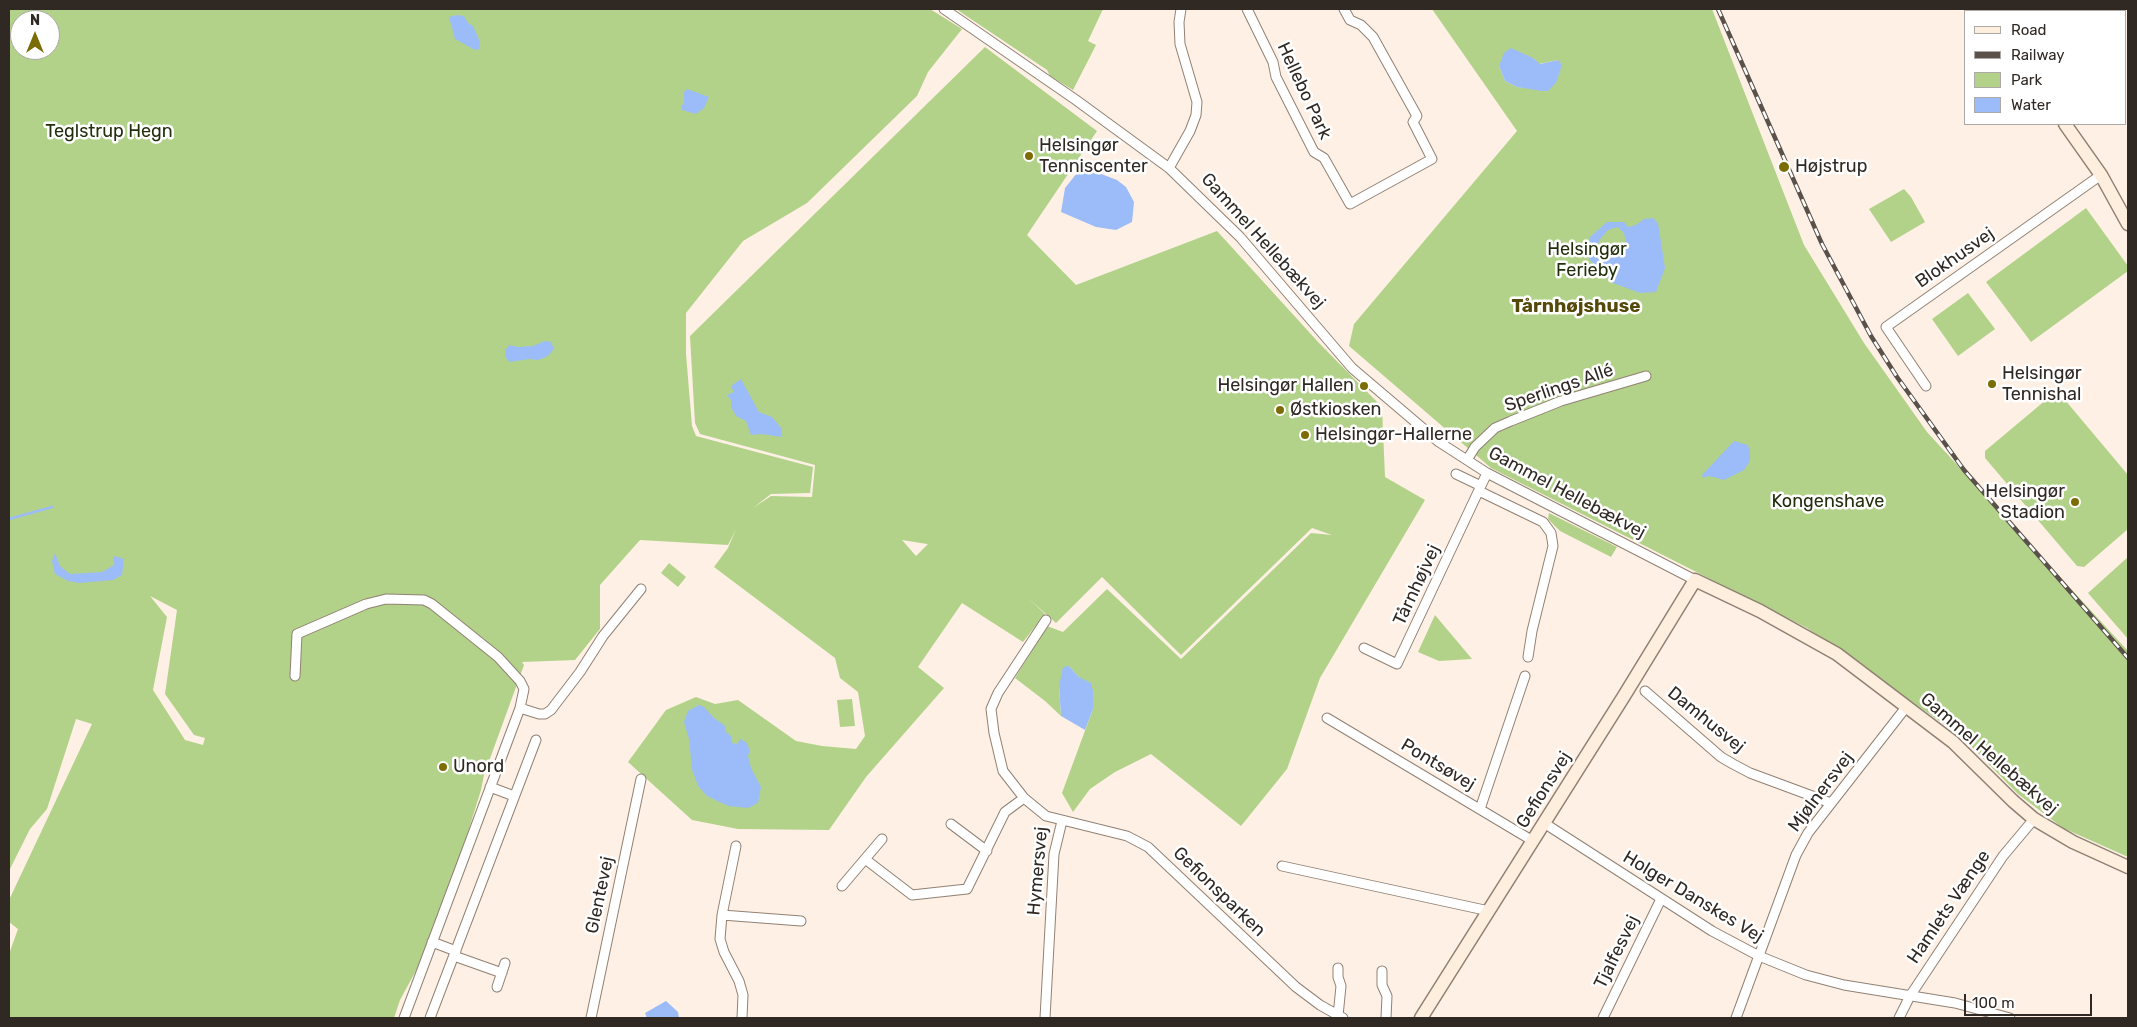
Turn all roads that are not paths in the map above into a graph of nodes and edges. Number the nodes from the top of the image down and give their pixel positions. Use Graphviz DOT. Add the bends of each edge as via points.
graph roads {
  1 [pos="944,9"];
  2 [pos="1181,9"];
  3 [pos="1247,9"];
  4 [pos="1344,9"];
  5 [pos="2066,125"];
  6 [pos="1169,168"];
  7 [pos="2101,175"];
  8 [pos="2128,224"];
  9 [pos="1646,376"];
  10 [pos="1926,386"];
  11 [pos="1467,460"];
  12 [pos="1487,473"];
  13 [pos="1456,474"];
  14 [pos="1480,489"];
  15 [pos="1695,580"];
  16 [pos="641,588"];
  17 [pos="1046,620"];
  18 [pos="1364,648"];
  19 [pos="1528,657"];
  20 [pos="295,676"];
  21 [pos="1526,676"];
  22 [pos="1645,691"];
  23 [pos="1907,706"];
  24 [pos="520,708"];
  25 [pos="1327,718"];
  26 [pos="536,740"];
  27 [pos="640,779"];
  28 [pos="490,787"];
  29 [pos="514,796"];
  30 [pos="1024,798"];
  31 [pos="1831,803"];
  32 [pos="1480,809"];
  33 [pos="2034,819"];
  34 [pos="1062,821"];
  35 [pos="1544,823"];
  36 [pos="951,824"];
  37 [pos="882,839"];
  38 [pos="1533,841"];
  39 [pos="736,846"];
  40 [pos="987,851"];
  41 [pos="865,859"];
  42 [pos="1282,866"];
  43 [pos="2128,868"];
  44 [pos="842,886"];
  45 [pos="1661,899"];
  46 [pos="1489,910"];
  47 [pos="722,915"];
  48 [pos="801,921"];
  49 [pos="432,942"];
  50 [pos="455,953"];
  51 [pos="1759,956"];
  52 [pos="505,963"];
  53 [pos="1338,968"];
  54 [pos="1382,971"];
  55 [pos="502,973"];
  56 [pos="497,987"];
  57 [pos="1910,996"];
  58 [pos="1341,1017"];
  59 [pos="404,1018"];
  60 [pos="430,1018"];
  61 [pos="591,1018"];
  62 [pos="742,1018"];
  63 [pos="1045,1018"];
  64 [pos="1386,1018"];
  65 [pos="1421,1018"];
  66 [pos="1603,1018"];
  67 [pos="1736,1018"];
  68 [pos="1899,1018"];
  69 [pos="2010,1018"];
  1 -- 6 [label="street, Gammel Hellebækvej"];
  2 -- 6 [label="street" via="1180,44 1198,102 1190,131"];
  3 -- 4 [label="street, Hellebo Park" via="1274,62 1276,77 1314,152 1324,158 1350,204 1432,159 1413,122 1417,116 1373,37 1361,25 1350,20"];
  5 -- 7 [label="main road"];
  6 -- 11 [label="street, Gammel Hellebækvej" via="1240,237 1352,368 1439,442"];
  7 -- 8 [label="main road"];
  7 -- 10 [label="street, Blokhusvej" via="1886,328"];
  9 -- 11 [label="street, Sperlings Allé" via="1561,401 1495,428"];
  11 -- 12 [label="street, Gammel Hellebækvej"];
  12 -- 14 [label="street, Tårnhøjvej"];
  12 -- 15 [label="street, Gammel Hellebækvej"];
  13 -- 14 [label="street"];
  14 -- 18 [label="street, Tårnhøjvej" via="1398,664"];
  14 -- 19 [label="street" via="1543,522 1550,533 1553,546"];
  15 -- 23 [label="main road, Gammel Hellebækvej" via="1760,611 1837,654"];
  15 -- 35 [label="main road, Gefionsvej"];
  16 -- 24 [label="street" via="551,710 538,714"];
  17 -- 30 [label="street, Hymersvej" via="991,709 1003,772"];
  20 -- 24 [label="street" via="297,634 366,604 386,599 424,600 498,657 520,681 524,689"];
  21 -- 32 [label="street"];
  22 -- 31 [label="street, Damhusvej" via="1733,764"];
  23 -- 31 [label="street, Mjølnersvej"];
  23 -- 33 [label="main road, Gammel Hellebækvej" via="1952,742"];
  24 -- 28 [label="street"];
  25 -- 32 [label="street, Pontsøvej"];
  26 -- 29 [label="street"];
  27 -- 61 [label="street, Glentevej"];
  28 -- 29 [label="street"];
  28 -- 49 [label="street"];
  29 -- 50 [label="street"];
  30 -- 34 [label="street, Hymersvej" via="1046,816"];
  30 -- 40 [label="street" via="1005,812"];
  31 -- 51 [label="street, Mjølnersvej" via="1796,855"];
  32 -- 38 [label="street, Pontsøvej"];
  33 -- 43 [label="main road, Gammel Hellebækvej"];
  33 -- 57 [label="street, Hamlets Vænge" via="2003,856"];
  34 -- 58 [label="street, Gefionsparken" via="1127,836 1148,847 1296,987"];
  34 -- 63 [label="street, Hymersvej" via="1054,854"];
  35 -- 38 [label="main road, Gefionsvej"];
  35 -- 45 [label="street, Holger Danskes Vej"];
  36 -- 40 [label="street"];
  37 -- 41 [label="street"];
  38 -- 46 [label="main road, Gefionsvej"];
  39 -- 47 [label="street"];
  40 -- 41 [label="street" via="967,889 912,896"];
  41 -- 44 [label="street"];
  42 -- 46 [label="street"];
  45 -- 51 [label="street, Holger Danskes Vej"];
  45 -- 66 [label="street, Tjalfesvej"];
  46 -- 65 [label="main road, Gefionsvej"];
  47 -- 48 [label="street"];
  47 -- 62 [label="street" via="720,939 743,995"];
  49 -- 50 [label="street"];
  49 -- 59 [label="street"];
  50 -- 55 [label="street"];
  50 -- 60 [label="street"];
  51 -- 57 [label="street, Holger Danskes Vej" via="1816,978"];
  51 -- 67 [label="street, Mjølnersvej"];
  52 -- 55 [label="street"];
  53 -- 58 [label="street, Gefionsparken"];
  54 -- 64 [label="street" via="1382,985 1387,996"];
  55 -- 56 [label="street"];
  57 -- 68 [label="street, Hamlets Vænge"];
  57 -- 69 [label="street, Holger Danskes Vej" via="1955,1003"];
}
